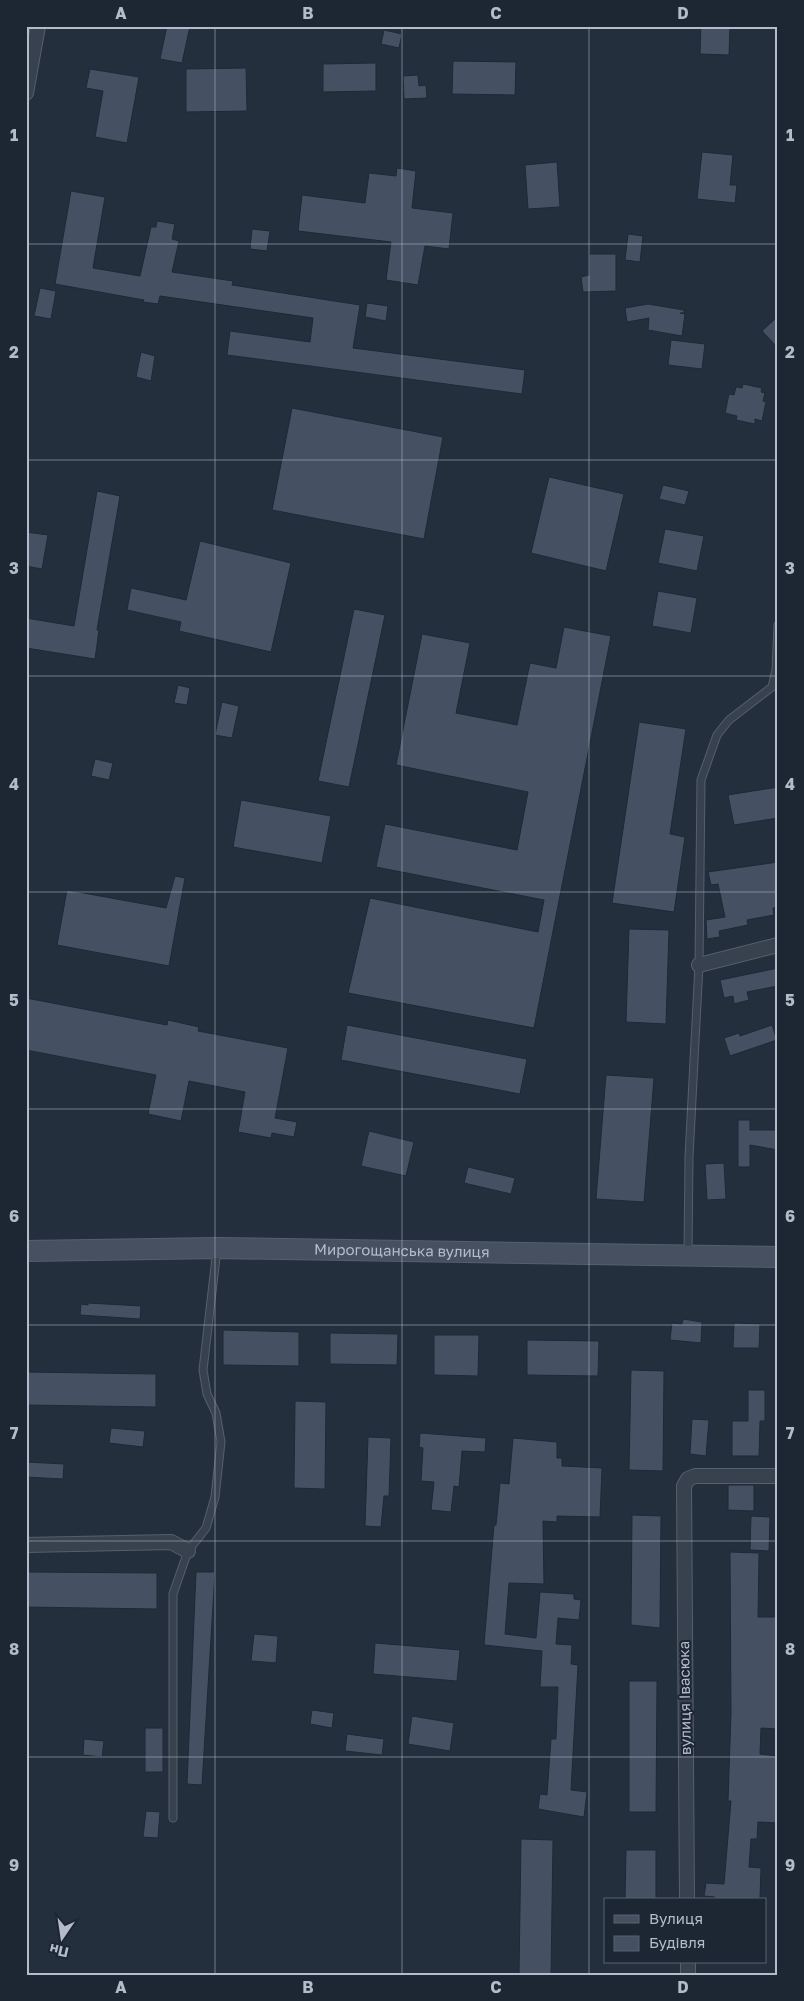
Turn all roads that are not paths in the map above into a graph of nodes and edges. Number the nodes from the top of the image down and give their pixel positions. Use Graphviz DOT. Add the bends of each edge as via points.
graph roads {
  1 [pos="38,26"];
  2 [pos="26,93"];
  3 [pos="778,625"];
  4 [pos="778,945"];
  5 [pos="699,966"];
  6 [pos="217,1248"];
  7 [pos="26,1251"];
  8 [pos="688,1257"];
  9 [pos="778,1257"];
  10 [pos="778,1476"];
  11 [pos="26,1545"];
  12 [pos="188,1551"];
  13 [pos="173,1818"];
  14 [pos="687,1898"];
  1 -- 2 [label="street"];
  3 -- 5 [label="lane" via="772,687 729,720 717,735 701,780"];
  4 -- 5 [label="street"];
  5 -- 8 [label="lane" via="689,1157"];
  6 -- 7 [label="main road, Мирогощанська вулиця"];
  6 -- 8 [label="main road, Мирогощанська вулиця"];
  6 -- 12 [label="lane" via="203,1370 221,1442 215,1497 206,1528"];
  8 -- 9 [label="main road, Мирогощанська вулиця"];
  10 -- 14 [label="street, вулиця Івасюка" via="695,1476 684,1486"];
  11 -- 12 [label="street" via="170,1542"];
  12 -- 13 [label="lane" via="173,1594"];
}
